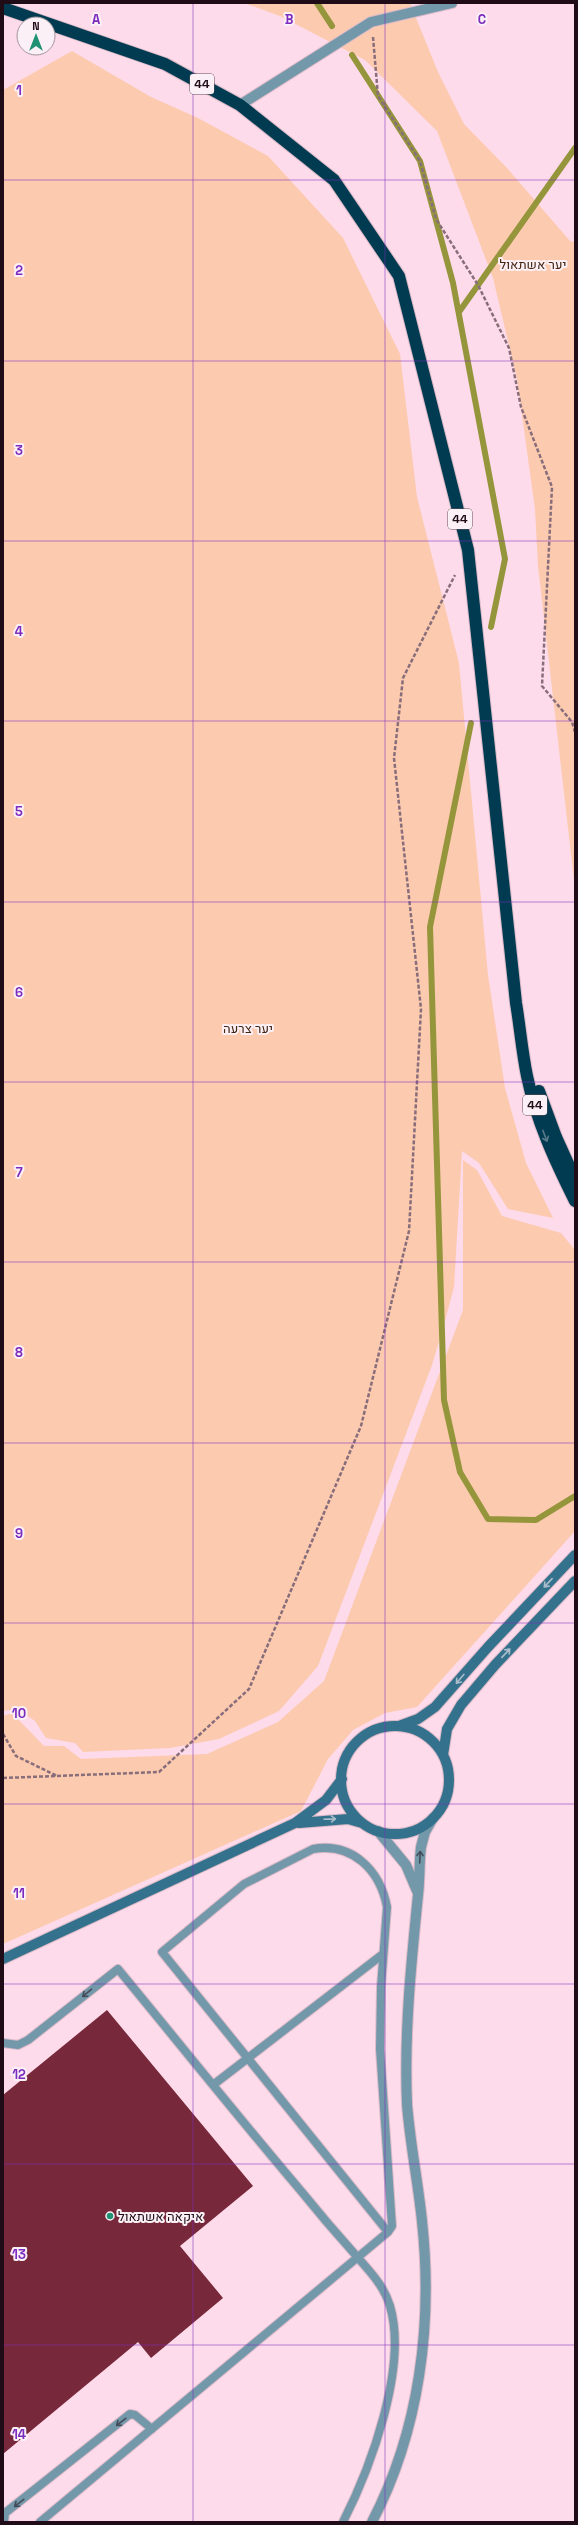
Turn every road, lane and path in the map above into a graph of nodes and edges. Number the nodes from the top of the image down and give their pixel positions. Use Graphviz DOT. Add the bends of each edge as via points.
graph roads {
  1 [pos="452,3"];
  2 [pos="3,8"];
  3 [pos="371,22"];
  4 [pos="240,105"];
  5 [pos="468,550"];
  6 [pos="575,732"];
  7 [pos="516,1003"];
  8 [pos="575,1179"];
  9 [pos="575,1201"];
  10 [pos="575,1555"];
  11 [pos="575,1580"];
  12 [pos="396,1727"];
  13 [pos="3,1734"];
  14 [pos="443,1755"];
  15 [pos="57,1776"];
  16 [pos="3,1778"];
  17 [pos="342,1779"];
  18 [pos="434,1818"];
  19 [pos="295,1823"];
  20 [pos="364,1824"];
  21 [pos="378,1831"];
  22 [pos="418,1896"];
  23 [pos="383,1954"];
  24 [pos="4,1959"];
  25 [pos="3,2043"];
  26 [pos="247,2058"];
  27 [pos="213,2085"];
  28 [pos="388,2232"];
  29 [pos="357,2258"];
  30 [pos="152,2429"];
  31 [pos="4,2522"];
  32 [pos="40,2522"];
  33 [pos="343,2522"];
  34 [pos="372,2522"];
  1 -- 3 [label="street"];
  2 -- 4 [label="highway, 44" via="165,64"];
  3 -- 4 [label="street"];
  3 -- 6 [label="path" via="378,96 420,161 436,219 478,285 509,348 521,407 552,487 542,686 572,722"];
  4 -- 5 [label="highway, 44" via="334,180 399,276"];
  5 -- 7 [label="highway, 44"];
  5 -- 15 [label="path" via="403,678 394,758 421,1009 409,1223 361,1426 248,1689 159,1772"];
  7 -- 8 [label="highway, 44" via="543,1104"];
  7 -- 9 [label="highway, 44, one-way" via="527,1075 538,1118"];
  10 -- 12 [label="street, one-way" via="488,1646 435,1708 418,1720"];
  14 -- 11 [label="street, one-way" via="447,1729 461,1704"];
  12 -- 14 [label="street" via="420,1733 434,1742"];
  12 -- 17 [label="street" via="378,1730 357,1742 348,1755"];
  13 -- 15 [label="path" via="16,1756"];
  14 -- 18 [label="street" via="449,1772 449,1789 443,1805"];
  15 -- 16 [label="path"];
  17 -- 19 [label="street" via="326,1800"];
  17 -- 20 [label="street" via="348,1805"];
  18 -- 21 [label="street" via="412,1831 396,1834"];
  22 -- 18 [label="street, one-way" via="421,1847 425,1832"];
  19 -- 20 [label="street, one-way" via="348,1819"];
  19 -- 24 [label="street"];
  20 -- 21 [label="street"];
  21 -- 22 [label="street" via="406,1865"];
  22 -- 34 [label="street" via="407,2012 406,2079 410,2134 422,2222 425,2328 420,2376 410,2421 397,2465"];
  23 -- 26 [label="lane"];
  23 -- 26 [label="lane" via="387,1907 384,1894 373,1872 345,1850 334,1847 313,1849 244,1884 162,1952"];
  23 -- 28 [label="lane" via="381,2079 392,2219 392,2226"];
  27 -- 25 [label="lane, one-way" via="118,1969 28,2040 18,2045"];
  26 -- 27 [label="lane"];
  26 -- 28 [label="lane"];
  27 -- 29 [label="lane"];
  28 -- 29 [label="lane"];
  29 -- 30 [label="lane"];
  29 -- 33 [label="lane" via="377,2279 386,2296 394,2327 394,2350 384,2412 376,2441"];
  30 -- 31 [label="lane, one-way" via="130,2414 5,2513"];
  30 -- 32 [label="lane"];
}
